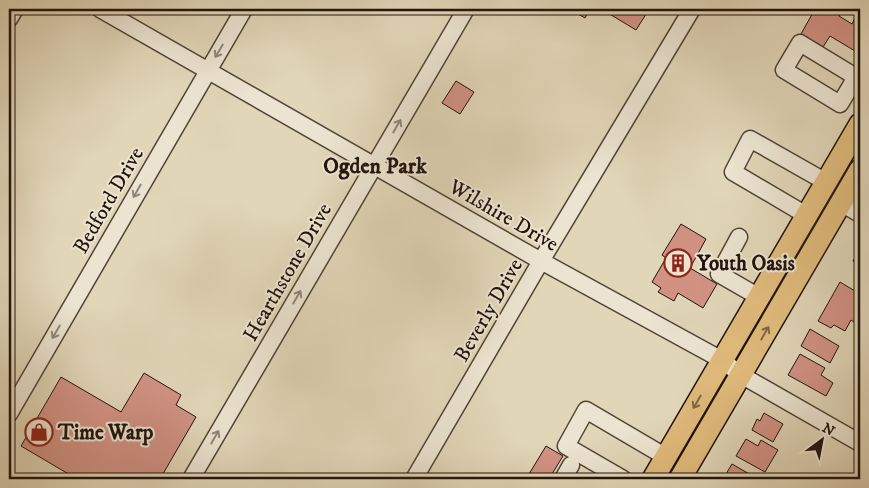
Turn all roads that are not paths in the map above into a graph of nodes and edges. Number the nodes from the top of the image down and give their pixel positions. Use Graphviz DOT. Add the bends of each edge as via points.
graph roads {
  1 [pos="15,9"];
  2 [pos="100,9"];
  3 [pos="244,9"];
  4 [pos="466,9"];
  5 [pos="692,9"];
  6 [pos="9,19"];
  7 [pos="207,71"];
  8 [pos="860,124"];
  9 [pos="374,165"];
  10 [pos="860,170"];
  11 [pos="826,182"];
  12 [pos="841,202"];
  13 [pos="860,214"];
  14 [pos="806,215"];
  15 [pos="739,237"];
  16 [pos="541,260"];
  17 [pos="759,297"];
  18 [pos="722,360"];
  19 [pos="741,375"];
  20 [pos="9,414"];
  21 [pos="860,443"];
  22 [pos="666,457"];
  23 [pos="191,479"];
  24 [pos="414,479"];
  25 [pos="623,479"];
  26 [pos="653,479"];
  27 [pos="680,479"];
  1 -- 6 [label="street"];
  2 -- 7 [label="street, Wilshire Drive"];
  3 -- 7 [label="street, Bedford Drive, one-way"];
  9 -- 4 [label="street, Hearthstone Drive, one-way"];
  5 -- 16 [label="street, Beverly Drive"];
  7 -- 9 [label="street, Wilshire Drive"];
  7 -- 20 [label="street, Bedford Drive, one-way"];
  8 -- 11 [label="main road"];
  9 -- 16 [label="street, Wilshire Drive"];
  23 -- 9 [label="street, Hearthstone Drive, one-way"];
  10 -- 12 [label="main road"];
  11 -- 14 [label="main road"];
  11 -- 14 [label="street" via="750,140 732,172"];
  12 -- 13 [label="street"];
  19 -- 12 [label="main road, one-way"];
  14 -- 17 [label="main road"];
  15 -- 17 [label="street" via="718,274"];
  16 -- 18 [label="street, Wilshire Drive"];
  16 -- 24 [label="street, Beverly Drive"];
  17 -- 18 [label="main road"];
  18 -- 19 [label="street, Wilshire Drive"];
  18 -- 22 [label="main road, one-way"];
  19 -- 21 [label="street, Wilshire Drive"];
  19 -- 27 [label="main road"];
  22 -- 25 [label="street" via="586,410 566,446"];
  22 -- 26 [label="main road"];
}
